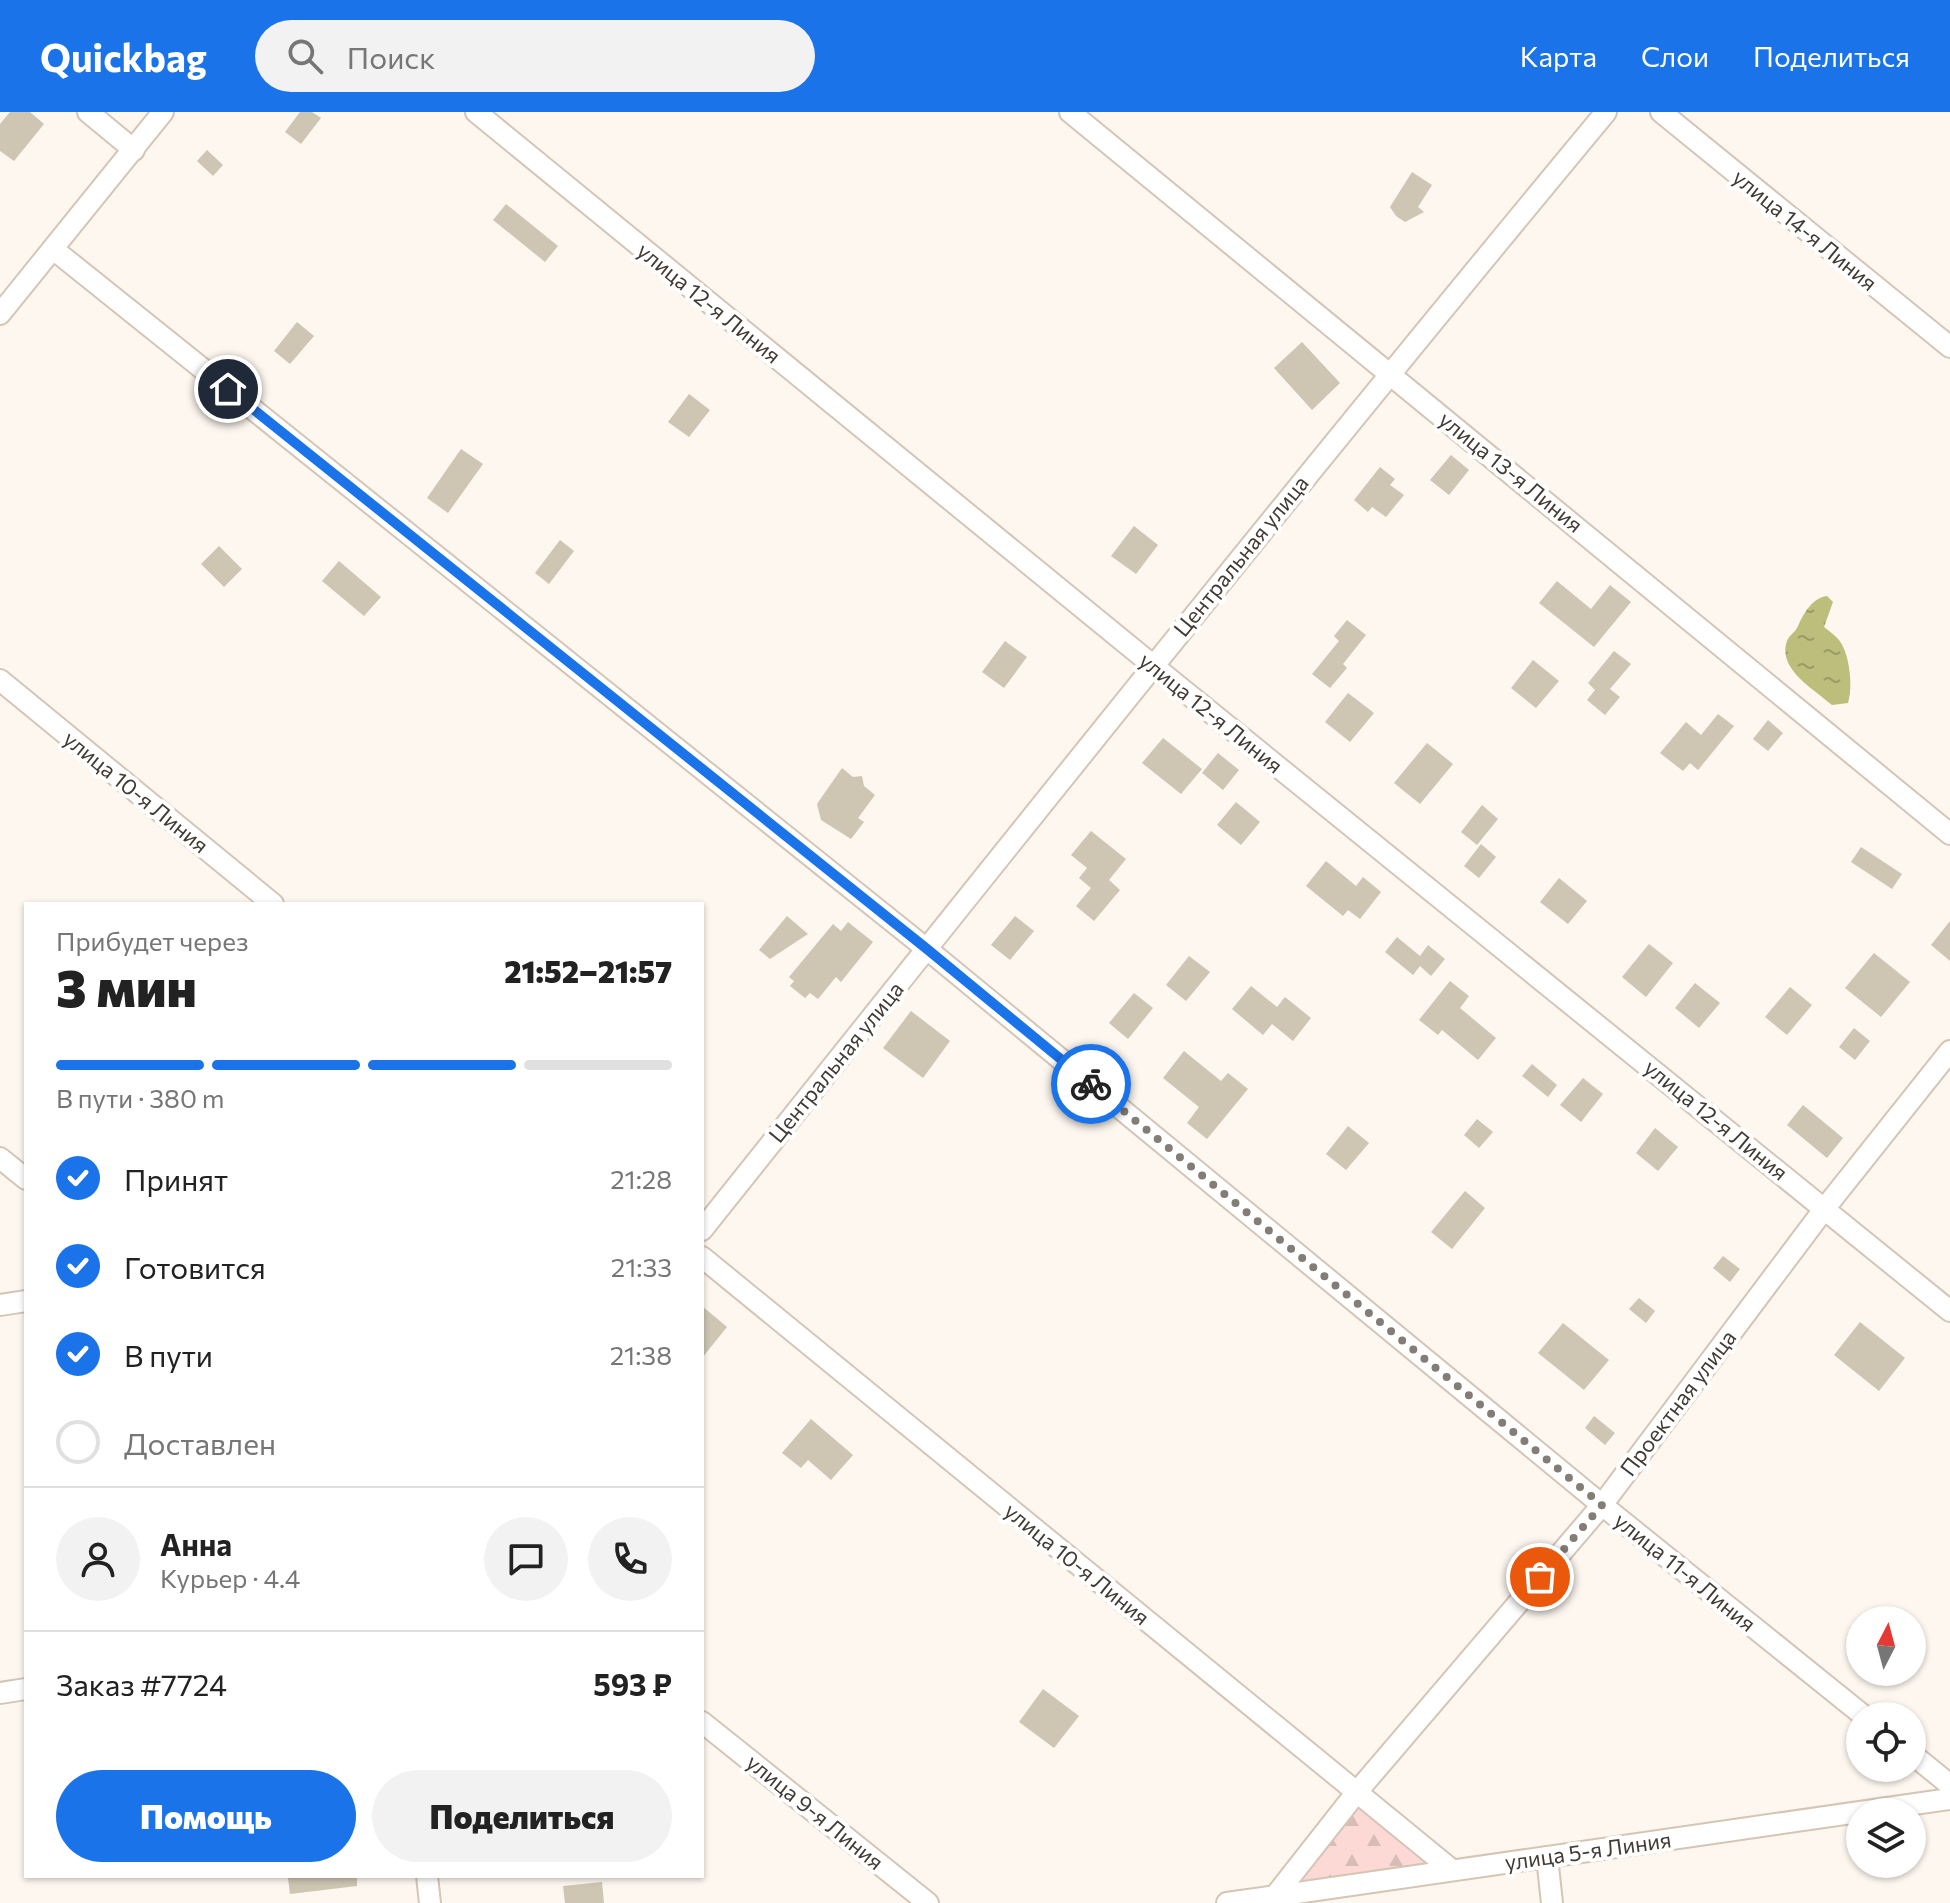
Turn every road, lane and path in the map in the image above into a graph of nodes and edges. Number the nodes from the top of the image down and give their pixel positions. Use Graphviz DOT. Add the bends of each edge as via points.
graph roads {
  1 [pos="88,112"];
  2 [pos="163,112"];
  3 [pos="476,112"];
  4 [pos="1070,112"];
  5 [pos="1606,112"];
  6 [pos="1661,112"];
  7 [pos="134,150"];
  8 [pos="53,249"];
  9 [pos="0,314"];
  10 [pos="1950,347"];
  11 [pos="1389,372"];
  12 [pos="1152,665"];
  13 [pos="0,680"];
  14 [pos="1950,834"];
  15 [pos="271,902"];
  16 [pos="927,949"];
  17 [pos="1950,1051"];
  18 [pos="0,1158"];
  19 [pos="24,1177"];
  20 [pos="1825,1208"];
  21 [pos="704,1228"];
  22 [pos="704,1259"];
  23 [pos="24,1301"];
  24 [pos="0,1305"];
  25 [pos="1950,1311"];
  26 [pos="1602,1505"];
  27 [pos="24,1689"];
  28 [pos="0,1693"];
  29 [pos="1847,1702"];
  30 [pos="704,1724"];
  31 [pos="1926,1765"];
  32 [pos="1950,1785"];
  33 [pos="1356,1793"];
  34 [pos="1950,1799"];
  35 [pos="1547,1857"];
  36 [pos="1452,1870"];
  37 [pos="427,1878"];
  38 [pos="1275,1896"];
  39 [pos="430,1903"];
  40 [pos="928,1903"];
  41 [pos="1227,1903"];
  42 [pos="1552,1903"];
  1 -- 7 [label="street"];
  2 -- 7 [label="street"];
  3 -- 12 [label="street, улица 12-я Линия"];
  4 -- 11 [label="street, улица 13-я Линия"];
  5 -- 11 [label="street, Центральная улица"];
  6 -- 10 [label="street, улица 14-я Линия"];
  7 -- 8 [label="street"];
  8 -- 9 [label="street"];
  8 -- 16 [label="street, улица 11-я Линия"];
  11 -- 12 [label="street, Центральная улица"];
  11 -- 14 [label="street, улица 13-я Линия"];
  12 -- 16 [label="street, Центральная улица"];
  12 -- 20 [label="street, улица 12-я Линия"];
  13 -- 15 [label="street, улица 10-я Линия"];
  16 -- 21 [label="street, Центральная улица"];
  16 -- 26 [label="street, улица 11-я Линия"];
  17 -- 20 [label="street, Проектная улица"];
  18 -- 19 [label="street"];
  20 -- 25 [label="street, улица 12-я Линия"];
  20 -- 26 [label="street, Проектная улица"];
  22 -- 33 [label="street, улица 10-я Линия"];
  23 -- 24 [label="street"];
  26 -- 29 [label="street, улица 11-я Линия"];
  26 -- 33 [label="street, Проектная улица"];
  27 -- 28 [label="street"];
  30 -- 40 [label="street, улица 9-я Линия"];
  31 -- 32 [label="street"];
  33 -- 36 [label="street, улица 10-я Линия"];
  33 -- 38 [label="street, Проектная улица"];
  34 -- 35 [label="street, улица 5-я Линия"];
  35 -- 36 [label="street, улица 5-я Линия"];
  35 -- 42 [label="street"];
  36 -- 38 [label="street, улица 5-я Линия"];
  37 -- 39 [label="street"];
  38 -- 41 [label="street, улица 5-я Линия"];
}
